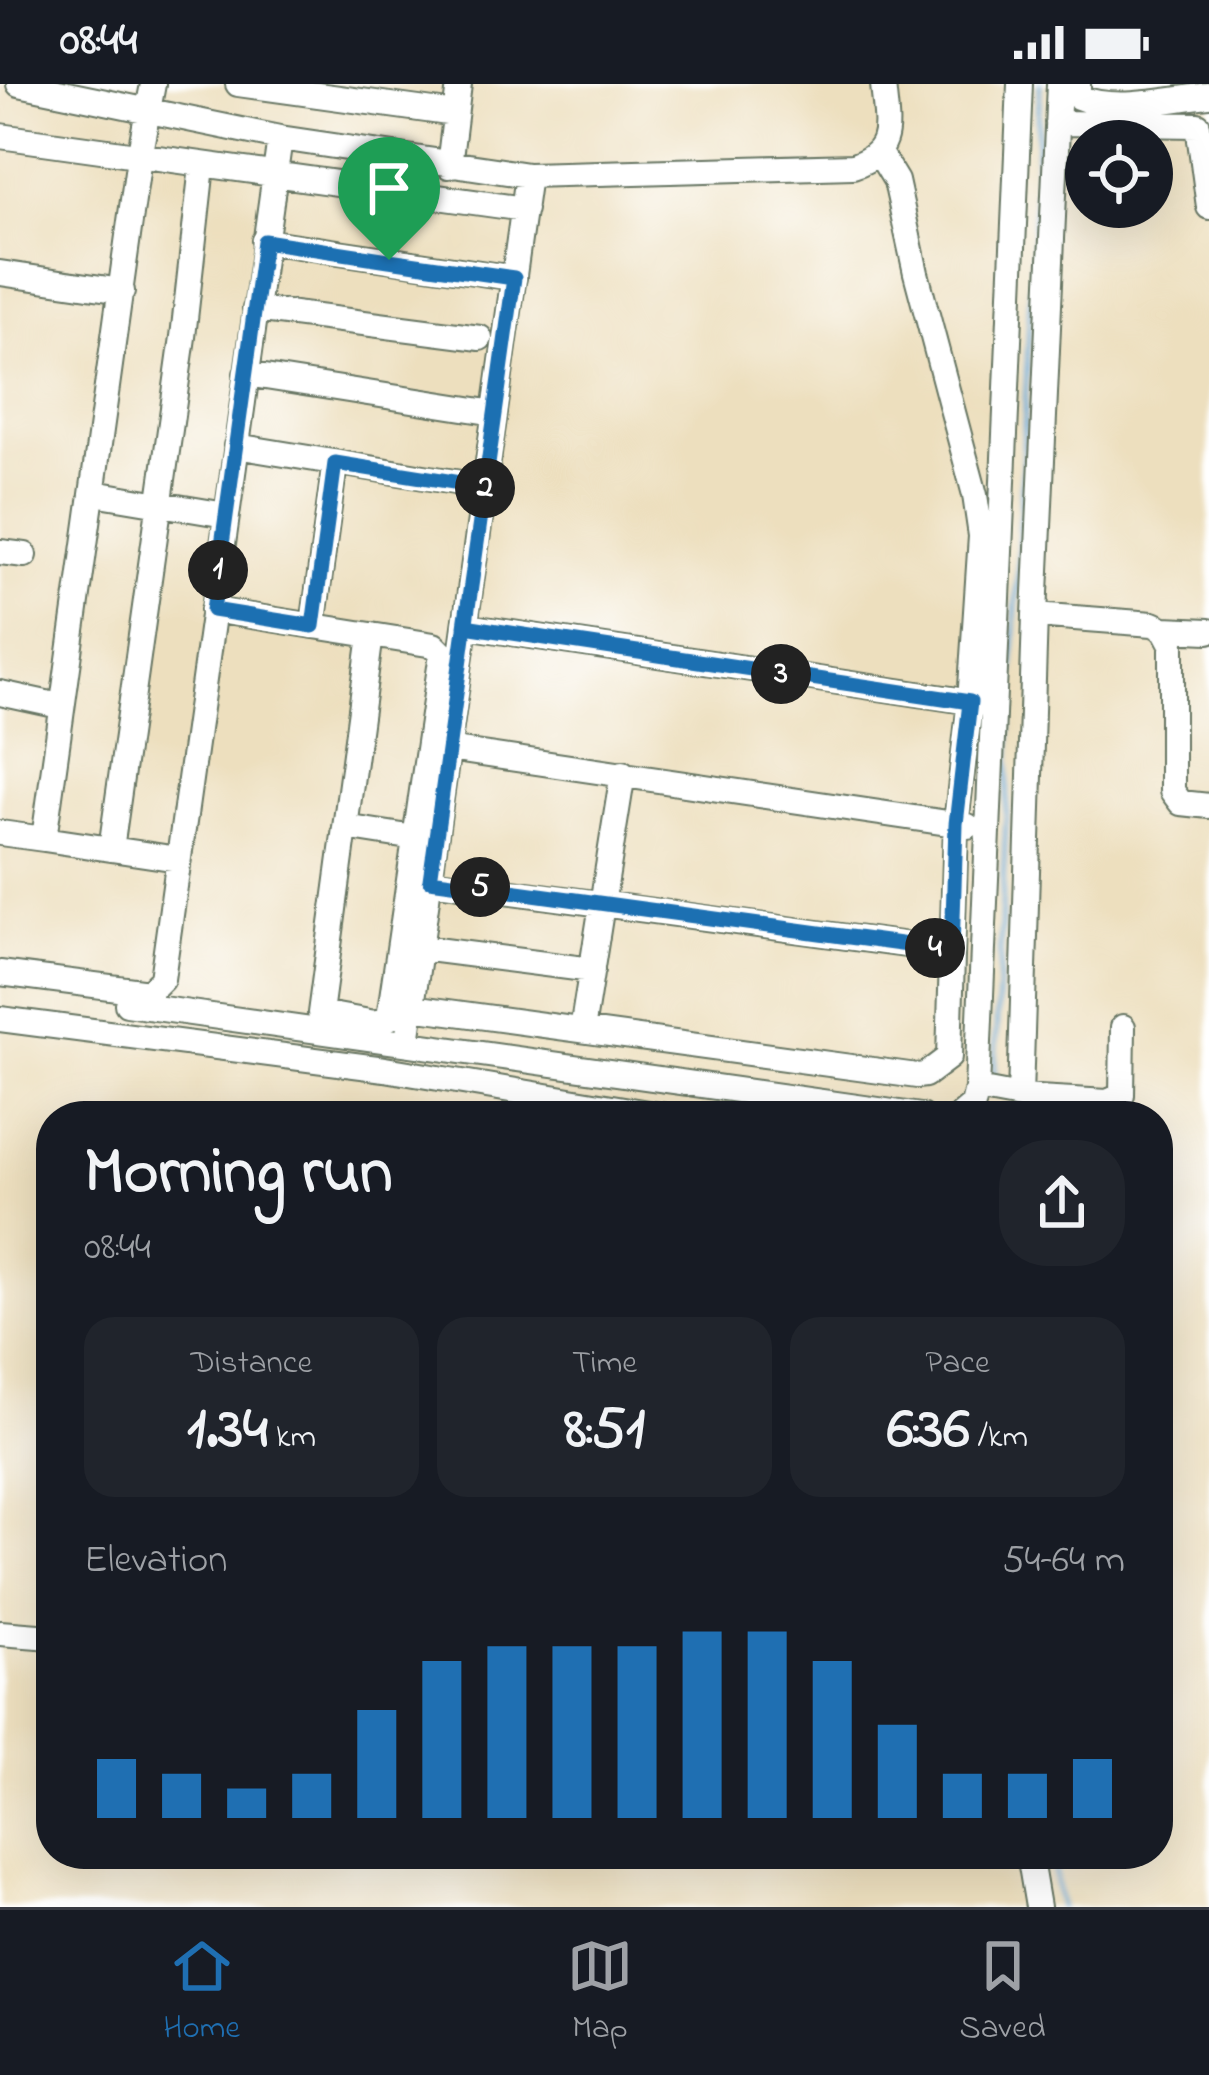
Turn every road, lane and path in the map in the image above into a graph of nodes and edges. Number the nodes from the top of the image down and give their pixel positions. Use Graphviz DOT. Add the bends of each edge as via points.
graph roads {
  1 [pos="19,84"];
  2 [pos="153,84"];
  3 [pos="238,84"];
  4 [pos="459,84"];
  5 [pos="883,84"];
  6 [pos="1020,84"];
  7 [pos="1068,90"];
  8 [pos="1209,95"];
  9 [pos="147,113"];
  10 [pos="455,114"];
  11 [pos="1057,123"];
  12 [pos="0,136"];
  13 [pos="1205,137"];
  14 [pos="280,138"];
  15 [pos="879,153"];
  16 [pos="139,157"];
  17 [pos="202,166"];
  18 [pos="449,166"];
  19 [pos="274,175"];
  20 [pos="528,175"];
  21 [pos="1209,207"];
  22 [pos="524,208"];
  23 [pos="264,241"];
  24 [pos="0,273"];
  25 [pos="514,278"];
  26 [pos="122,291"];
  27 [pos="255,309"];
  28 [pos="479,338"];
  29 [pos="246,374"];
  30 [pos="495,413"];
  31 [pos="236,446"];
  32 [pos="335,463"];
  33 [pos="485,487"];
  34 [pos="94,493"];
  35 [pos="160,506"];
  36 [pos="226,514"];
  37 [pos="213,610"];
  38 [pos="1034,615"];
  39 [pos="313,626"];
  40 [pos="465,626"];
  41 [pos="1163,629"];
  42 [pos="1209,631"];
  43 [pos="371,635"];
  44 [pos="0,693"];
  45 [pos="981,704"];
  46 [pos="60,706"];
  47 [pos="448,749"];
  48 [pos="623,773"];
  49 [pos="1209,806"];
  50 [pos="956,824"];
  51 [pos="345,827"];
  52 [pos="987,829"];
  53 [pos="0,833"];
  54 [pos="415,838"];
  55 [pos="44,839"];
  56 [pos="111,849"];
  57 [pos="178,859"];
  58 [pos="430,880"];
  59 [pos="602,903"];
  60 [pos="421,948"];
  61 [pos="952,951"];
  62 [pos="592,970"];
  63 [pos="0,973"];
  64 [pos="0,987"];
  65 [pos="124,997"];
  66 [pos="412,1007"];
  67 [pos="0,1019"];
  68 [pos="1123,1027"];
  69 [pos="582,1030"];
  70 [pos="407,1042"];
  71 [pos="671,1080"];
  72 [pos="998,1093"];
  73 [pos="574,1101"];
  74 [pos="668,1101"];
  75 [pos="817,1101"];
  76 [pos="982,1101"];
  77 [pos="1038,1101"];
  78 [pos="1110,1101"];
  79 [pos="0,1633"];
  80 [pos="36,1636"];
  81 [pos="1032,1869"];
  82 [pos="1038,1907"];
  1 -- 9 [label="street"];
  2 -- 9 [label="street"];
  3 -- 10 [label="street"];
  4 -- 10 [label="street"];
  5 -- 15 [label="street"];
  6 -- 45 [label="street"];
  7 -- 8 [label="street" via="1089,101 1127,103"];
  7 -- 11 [label="street"];
  9 -- 14 [label="street"];
  9 -- 16 [label="street"];
  10 -- 18 [label="street"];
  11 -- 13 [label="street" via="1188,123"];
  11 -- 38 [label="street"];
  12 -- 16 [label="street"];
  13 -- 21 [label="street"];
  14 -- 18 [label="street"];
  14 -- 19 [label="street"];
  15 -- 20 [label="street" via="853,166"];
  15 -- 45 [label="street" via="896,181 979,517"];
  16 -- 17 [label="street"];
  16 -- 26 [label="street"];
  17 -- 19 [label="street"];
  17 -- 35 [label="street"];
  18 -- 20 [label="street"];
  19 -- 22 [label="street"];
  19 -- 23 [label="street"];
  20 -- 22 [label="street"];
  22 -- 25 [label="street"];
  23 -- 25 [label="street"];
  23 -- 27 [label="street"];
  24 -- 26 [label="street"];
  25 -- 30 [label="street"];
  26 -- 34 [label="street"];
  27 -- 28 [label="street"];
  27 -- 29 [label="street"];
  29 -- 30 [label="street"];
  29 -- 31 [label="street"];
  30 -- 33 [label="street"];
  31 -- 32 [label="street"];
  31 -- 36 [label="street"];
  32 -- 33 [label="street"];
  32 -- 39 [label="street"];
  33 -- 40 [label="street"];
  34 -- 35 [label="street"];
  34 -- 46 [label="street"];
  35 -- 36 [label="street"];
  35 -- 56 [label="street"];
  36 -- 37 [label="street"];
  37 -- 39 [label="street"];
  37 -- 57 [label="street"];
  38 -- 41 [label="street"];
  38 -- 72 [label="street"];
  39 -- 43 [label="street"];
  40 -- 45 [label="street"];
  40 -- 47 [label="street"];
  41 -- 42 [label="street"];
  41 -- 49 [label="street" via="1172,644 1172,791 1181,803"];
  43 -- 51 [label="street"];
  43 -- 54 [label="street" via="442,653"];
  44 -- 46 [label="street"];
  45 -- 50 [label="street"];
  45 -- 52 [label="street"];
  46 -- 55 [label="street"];
  47 -- 48 [label="street"];
  47 -- 58 [label="street"];
  48 -- 50 [label="street"];
  48 -- 59 [label="street"];
  50 -- 52 [label="street"];
  50 -- 61 [label="street"];
  51 -- 54 [label="street"];
  51 -- 54 [label="street" via="324,1017 387,1022"];
  52 -- 72 [label="street"];
  53 -- 55 [label="street"];
  55 -- 56 [label="street"];
  56 -- 57 [label="street"];
  57 -- 65 [label="street" via="162,979 149,992"];
  58 -- 59 [label="street"];
  58 -- 60 [label="street"];
  59 -- 61 [label="street"];
  59 -- 62 [label="street"];
  60 -- 62 [label="street"];
  60 -- 66 [label="street"];
  61 -- 69 [label="street" via="949,1058 925,1075"];
  62 -- 69 [label="street"];
  63 -- 65 [label="street"];
  64 -- 65 [label="street"];
  65 -- 70 [label="street"];
  66 -- 69 [label="street"];
  66 -- 70 [label="street"];
  67 -- 73 [label="street"];
  68 -- 78 [label="street" via="1122,1095"];
  70 -- 71 [label="street"];
  71 -- 74 [label="street"];
  71 -- 75 [label="street"];
  72 -- 76 [label="street"];
  72 -- 77 [label="street"];
  79 -- 80 [label="street"];
  81 -- 82 [label="street"];
}
